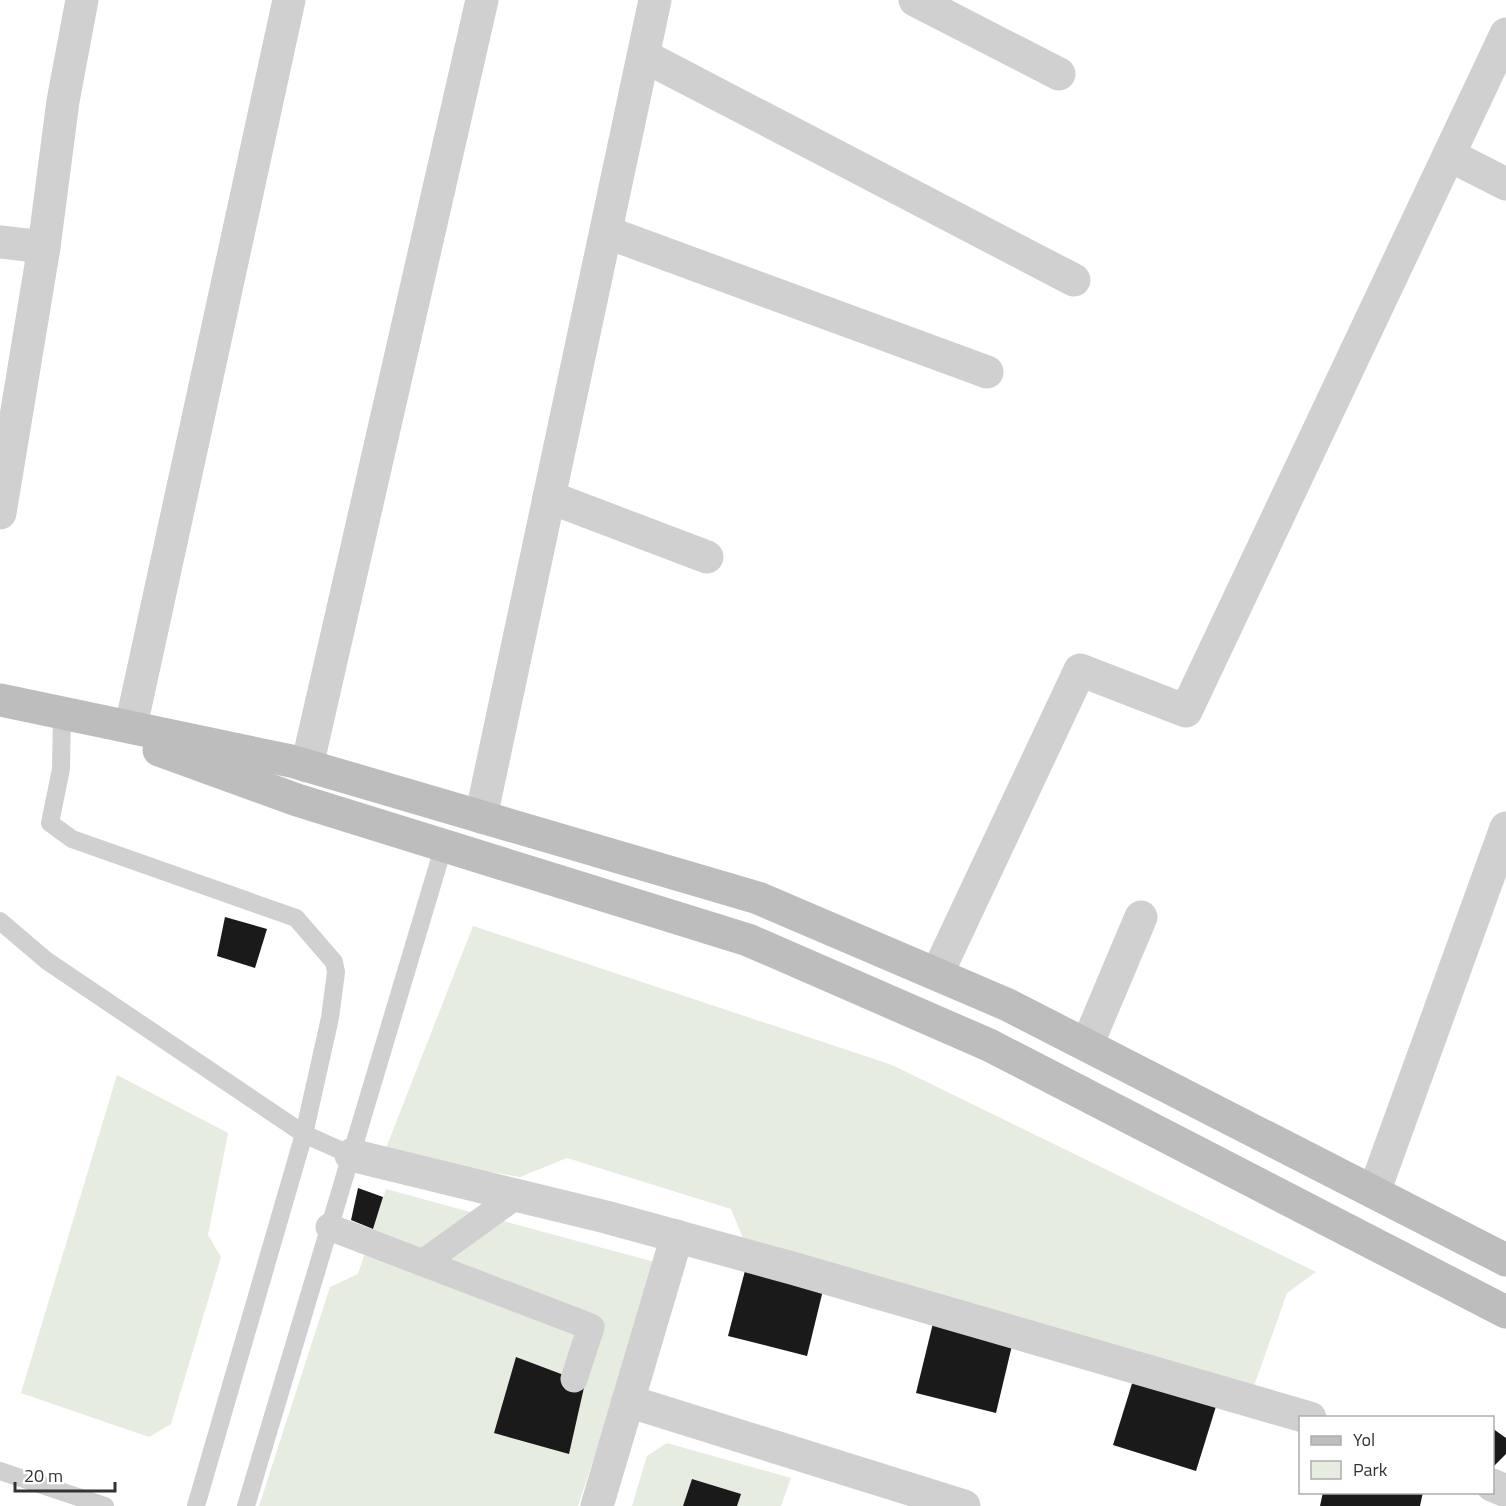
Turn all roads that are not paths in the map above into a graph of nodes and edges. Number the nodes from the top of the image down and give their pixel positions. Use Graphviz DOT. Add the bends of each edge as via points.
graph roads {
  1 [pos="82,0"];
  2 [pos="289,0"];
  3 [pos="482,0"];
  4 [pos="655,0"];
  5 [pos="915,0"];
  6 [pos="1506,34"];
  7 [pos="644,56"];
  8 [pos="1059,74"];
  9 [pos="1449,155"];
  10 [pos="1506,184"];
  11 [pos="606,232"];
  12 [pos="0,242"];
  13 [pos="44,247"];
  14 [pos="1074,280"];
  15 [pos="987,372"];
  16 [pos="549,497"];
  17 [pos="0,513"];
  18 [pos="706,557"];
  19 [pos="0,700"];
  20 [pos="62,715"];
  21 [pos="131,726"];
  22 [pos="307,766"];
  23 [pos="481,817"];
  24 [pos="1505,834"];
  25 [pos="444,845"];
  26 [pos="1141,917"];
  27 [pos="0,921"];
  28 [pos="937,974"];
  29 [pos="1087,1045"];
  30 [pos="304,1134"];
  31 [pos="351,1155"];
  32 [pos="1374,1192"];
  33 [pos="517,1195"];
  34 [pos="329,1227"];
  35 [pos="676,1236"];
  36 [pos="1506,1260"];
  37 [pos="423,1263"];
  38 [pos="1506,1312"];
  39 [pos="574,1379"];
  40 [pos="628,1401"];
  41 [pos="1303,1416"];
  42 [pos="0,1471"];
  43 [pos="105,1506"];
  44 [pos="196,1506"];
  45 [pos="246,1506"];
  46 [pos="597,1506"];
  47 [pos="964,1506"];
  1 -- 13 [label="street" via="63,102"];
  2 -- 21 [label="street"];
  3 -- 22 [label="street"];
  4 -- 7 [label="street"];
  5 -- 8 [label="street"];
  6 -- 9 [label="street"];
  7 -- 11 [label="street"];
  7 -- 14 [label="street"];
  9 -- 10 [label="street"];
  9 -- 28 [label="street" via="1186,711 1080,670"];
  11 -- 15 [label="street"];
  11 -- 16 [label="street"];
  12 -- 13 [label="street"];
  13 -- 17 [label="street"];
  16 -- 18 [label="street"];
  16 -- 23 [label="street"];
  19 -- 20 [label="main road"];
  20 -- 21 [label="main road"];
  20 -- 25 [label="main road" via="297,800"];
  20 -- 30 [label="lane" via="61,769 50,823 72,839 296,918 334,962 330,1018"];
  21 -- 22 [label="main road"];
  22 -- 23 [label="main road"];
  23 -- 28 [label="main road" via="758,898"];
  24 -- 32 [label="street"];
  25 -- 31 [label="lane"];
  25 -- 38 [label="main road" via="748,940 989,1044"];
  26 -- 29 [label="street"];
  27 -- 30 [label="lane" via="47,961"];
  28 -- 29 [label="main road"];
  29 -- 32 [label="main road"];
  30 -- 31 [label="lane"];
  30 -- 44 [label="lane"];
  31 -- 33 [label="street"];
  31 -- 34 [label="lane"];
  32 -- 36 [label="main road"];
  33 -- 35 [label="street"];
  33 -- 37 [label="street"];
  34 -- 37 [label="street"];
  34 -- 45 [label="lane"];
  35 -- 40 [label="street"];
  35 -- 41 [label="street"];
  37 -- 39 [label="street" via="591,1327"];
  40 -- 46 [label="street"];
  40 -- 47 [label="street"];
  42 -- 43 [label="lane"];
}
